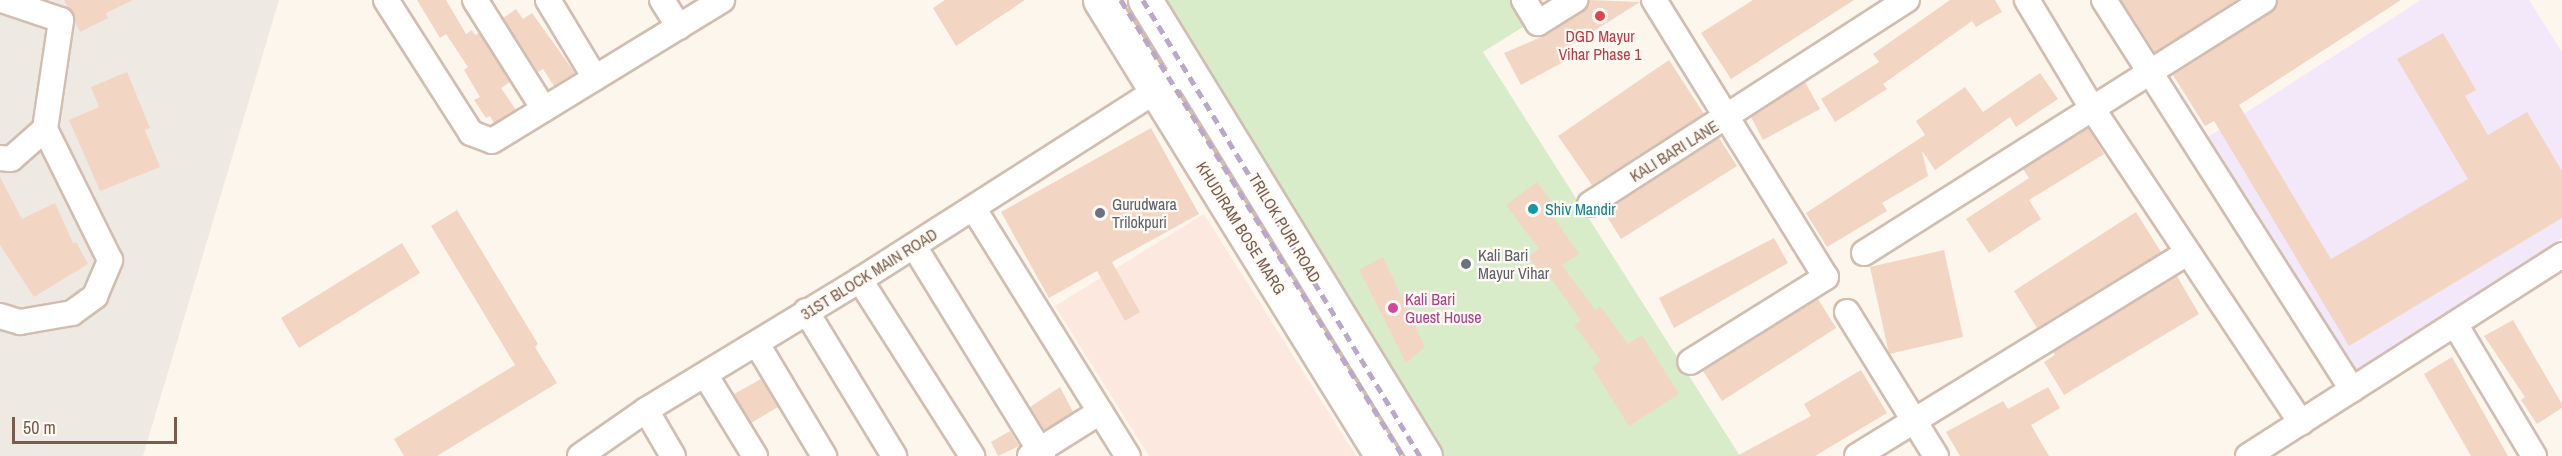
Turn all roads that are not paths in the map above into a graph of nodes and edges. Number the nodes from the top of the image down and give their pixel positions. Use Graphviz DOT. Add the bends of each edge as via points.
graph roads {
  1 [pos="2,0"];
  2 [pos="386,0"];
  3 [pos="475,0"];
  4 [pos="548,0"];
  5 [pos="662,0"];
  6 [pos="722,0"];
  7 [pos="1100,0"];
  8 [pos="1145,0"];
  9 [pos="1524,0"];
  10 [pos="1575,0"];
  11 [pos="1654,0"];
  12 [pos="1907,0"];
  13 [pos="2027,0"];
  14 [pos="2104,0"];
  15 [pos="2264,0"];
  16 [pos="679,27"];
  17 [pos="1188,70"];
  18 [pos="2152,73"];
  19 [pos="596,78"];
  20 [pos="1158,93"];
  21 [pos="2092,108"];
  22 [pos="544,109"];
  23 [pos="1727,118"];
  24 [pos="45,129"];
  25 [pos="0,158"];
  26 [pos="1590,204"];
  27 [pos="974,208"];
  28 [pos="914,246"];
  29 [pos="1864,253"];
  30 [pos="2187,253"];
  31 [pos="2562,255"];
  32 [pos="860,280"];
  33 [pos="806,311"];
  34 [pos="1847,312"];
  35 [pos="0,316"];
  36 [pos="2455,324"];
  37 [pos="757,345"];
  38 [pos="1690,362"];
  39 [pos="706,376"];
  40 [pos="2352,390"];
  41 [pos="646,410"];
  42 [pos="1100,412"];
  43 [pos="1912,420"];
  44 [pos="2301,423"];
  45 [pos="2275,449"];
  46 [pos="587,454"];
  47 [pos="1038,454"];
  48 [pos="673,456"];
  49 [pos="755,456"];
  50 [pos="824,456"];
  51 [pos="894,456"];
  52 [pos="972,456"];
  53 [pos="1128,456"];
  54 [pos="1382,456"];
  55 [pos="1425,456"];
  56 [pos="1857,456"];
  57 [pos="1936,456"];
  58 [pos="2248,456"];
  59 [pos="2534,456"];
  1 -- 24 [label="street" via="60,20"];
  2 -- 22 [label="street" via="476,138 492,141"];
  3 -- 22 [label="street"];
  4 -- 19 [label="street"];
  5 -- 16 [label="street"];
  6 -- 16 [label="street"];
  7 -- 20 [label="street, KHUDIRAM BOSE MARG"];
  8 -- 17 [label="street, TRILOK PURI ROAD"];
  9 -- 10 [label="street" via="1538,23"];
  11 -- 23 [label="street"];
  12 -- 23 [label="street, KALI BARI LANE"];
  13 -- 21 [label="street"];
  14 -- 18 [label="street"];
  15 -- 18 [label="street"];
  16 -- 19 [label="street"];
  17 -- 20 [label="street, 31ST BLOCK MAIN ROAD"];
  17 -- 55 [label="street, TRILOK PURI ROAD"];
  18 -- 21 [label="street"];
  18 -- 40 [label="street"];
  19 -- 22 [label="street"];
  20 -- 27 [label="street, 31ST BLOCK MAIN ROAD"];
  20 -- 54 [label="street, KHUDIRAM BOSE MARG"];
  21 -- 29 [label="street"];
  21 -- 30 [label="street"];
  23 -- 26 [label="street, KALI BARI LANE"];
  23 -- 38 [label="street" via="1826,277"];
  24 -- 25 [label="street" via="11,159"];
  24 -- 35 [label="street" via="110,260 95,296 72,313 20,322"];
  27 -- 28 [label="street, 31ST BLOCK MAIN ROAD"];
  27 -- 42 [label="street"];
  28 -- 32 [label="street, 31ST BLOCK MAIN ROAD"];
  28 -- 47 [label="street"];
  30 -- 43 [label="street"];
  30 -- 44 [label="street"];
  31 -- 36 [label="street"];
  32 -- 33 [label="street, 31ST BLOCK MAIN ROAD"];
  32 -- 52 [label="street"];
  33 -- 37 [label="street, 31ST BLOCK MAIN ROAD"];
  33 -- 51 [label="street"];
  34 -- 43 [label="street"];
  36 -- 40 [label="street"];
  36 -- 59 [label="street"];
  37 -- 39 [label="street, 31ST BLOCK MAIN ROAD"];
  37 -- 50 [label="street"];
  39 -- 41 [label="street, 31ST BLOCK MAIN ROAD"];
  39 -- 49 [label="street"];
  40 -- 44 [label="street"];
  41 -- 46 [label="street, 31ST BLOCK MAIN ROAD"];
  41 -- 48 [label="street"];
  42 -- 47 [label="street"];
  42 -- 53 [label="street"];
  43 -- 56 [label="street"];
  43 -- 57 [label="street"];
  44 -- 45 [label="street"];
  45 -- 58 [label="street"];
}
